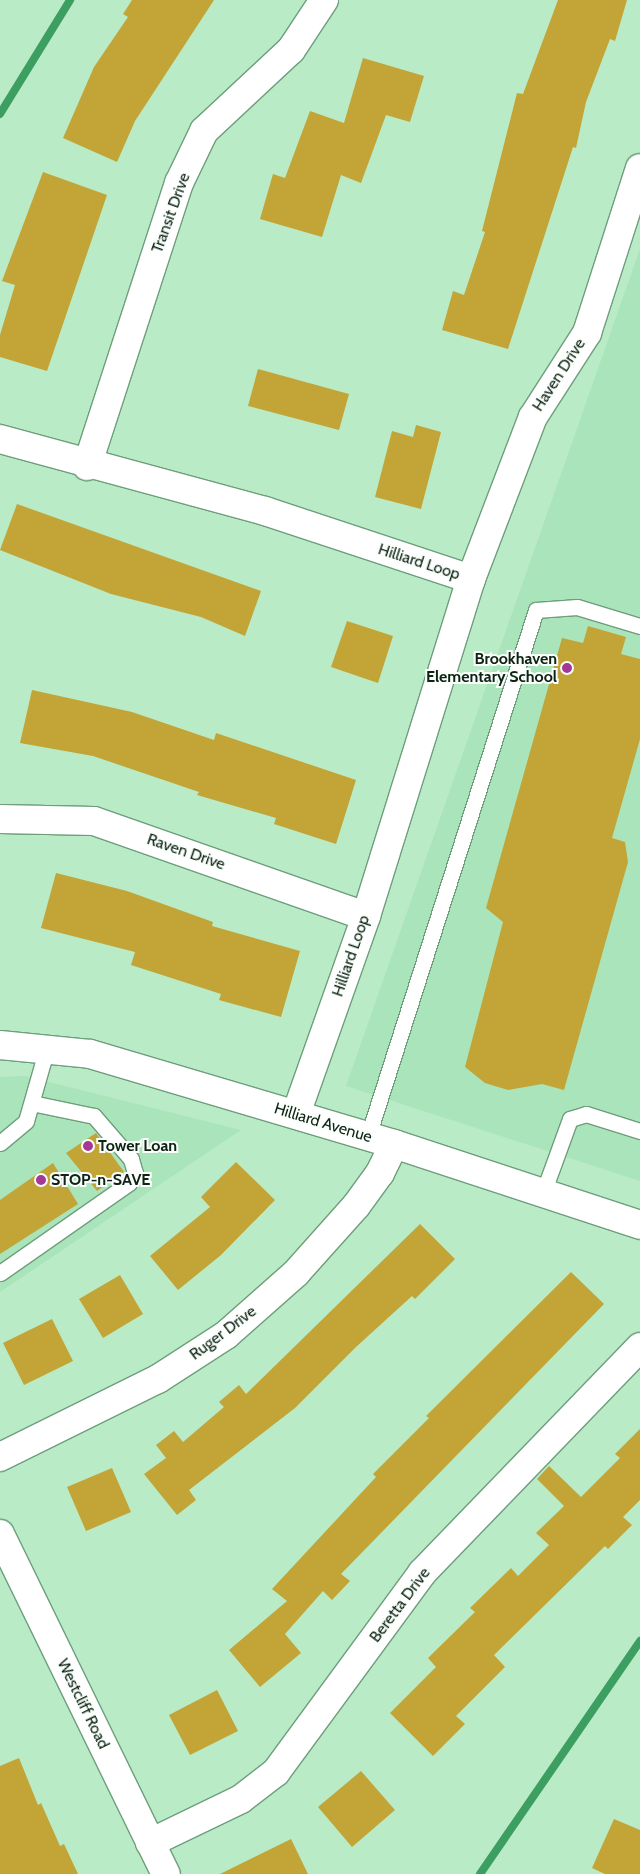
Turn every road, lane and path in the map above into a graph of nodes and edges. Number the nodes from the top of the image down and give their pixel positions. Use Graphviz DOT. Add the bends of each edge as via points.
graph roads {
  1 [pos="324,0"];
  2 [pos="640,168"];
  3 [pos="0,439"];
  4 [pos="87,466"];
  5 [pos="471,579"];
  6 [pos="640,626"];
  7 [pos="0,819"];
  8 [pos="366,916"];
  9 [pos="0,1045"];
  10 [pos="47,1048"];
  11 [pos="32,1103"];
  12 [pos="296,1114"];
  13 [pos="640,1131"];
  14 [pos="368,1136"];
  15 [pos="0,1143"];
  16 [pos="394,1144"];
  17 [pos="543,1193"];
  18 [pos="640,1225"];
  19 [pos="0,1273"];
  20 [pos="640,1347"];
  21 [pos="0,1457"];
  22 [pos="0,1534"];
  23 [pos="150,1843"];
  24 [pos="166,1874"];
  1 -- 4 [label="street, Transit Drive" via="290,50 204,131 179,184"];
  2 -- 5 [label="street, Haven Drive" via="587,333 533,417"];
  3 -- 4 [label="street, Hilliard Loop"];
  4 -- 5 [label="street, Hilliard Loop" via="265,511"];
  5 -- 8 [label="street, Hilliard Loop"];
  6 -- 14 [label="lane" via="577,607 536,610"];
  7 -- 8 [label="street, Raven Drive" via="94,821"];
  8 -- 12 [label="street, Hilliard Loop"];
  9 -- 10 [label="street, Hilliard Avenue"];
  10 -- 11 [label="lane"];
  10 -- 12 [label="street, Hilliard Avenue" via="90,1054"];
  11 -- 15 [label="lane" via="23,1126"];
  11 -- 19 [label="lane" via="94,1116 131,1159 135,1173 129,1183"];
  12 -- 14 [label="street, Hilliard Avenue"];
  13 -- 17 [label="lane" via="586,1114 570,1119"];
  14 -- 16 [label="street, Hilliard Avenue"];
  16 -- 17 [label="street, Hilliard Avenue"];
  16 -- 21 [label="street, Ruger Drive" via="380,1173 356,1206 296,1273 226,1335 158,1380"];
  17 -- 18 [label="street, Hilliard Avenue"];
  20 -- 23 [label="street, Beretta Drive" via="422,1573 276,1772 226,1807"];
  22 -- 23 [label="street, Westcliff Road"];
  23 -- 24 [label="street, Westcliff Road"];
}
